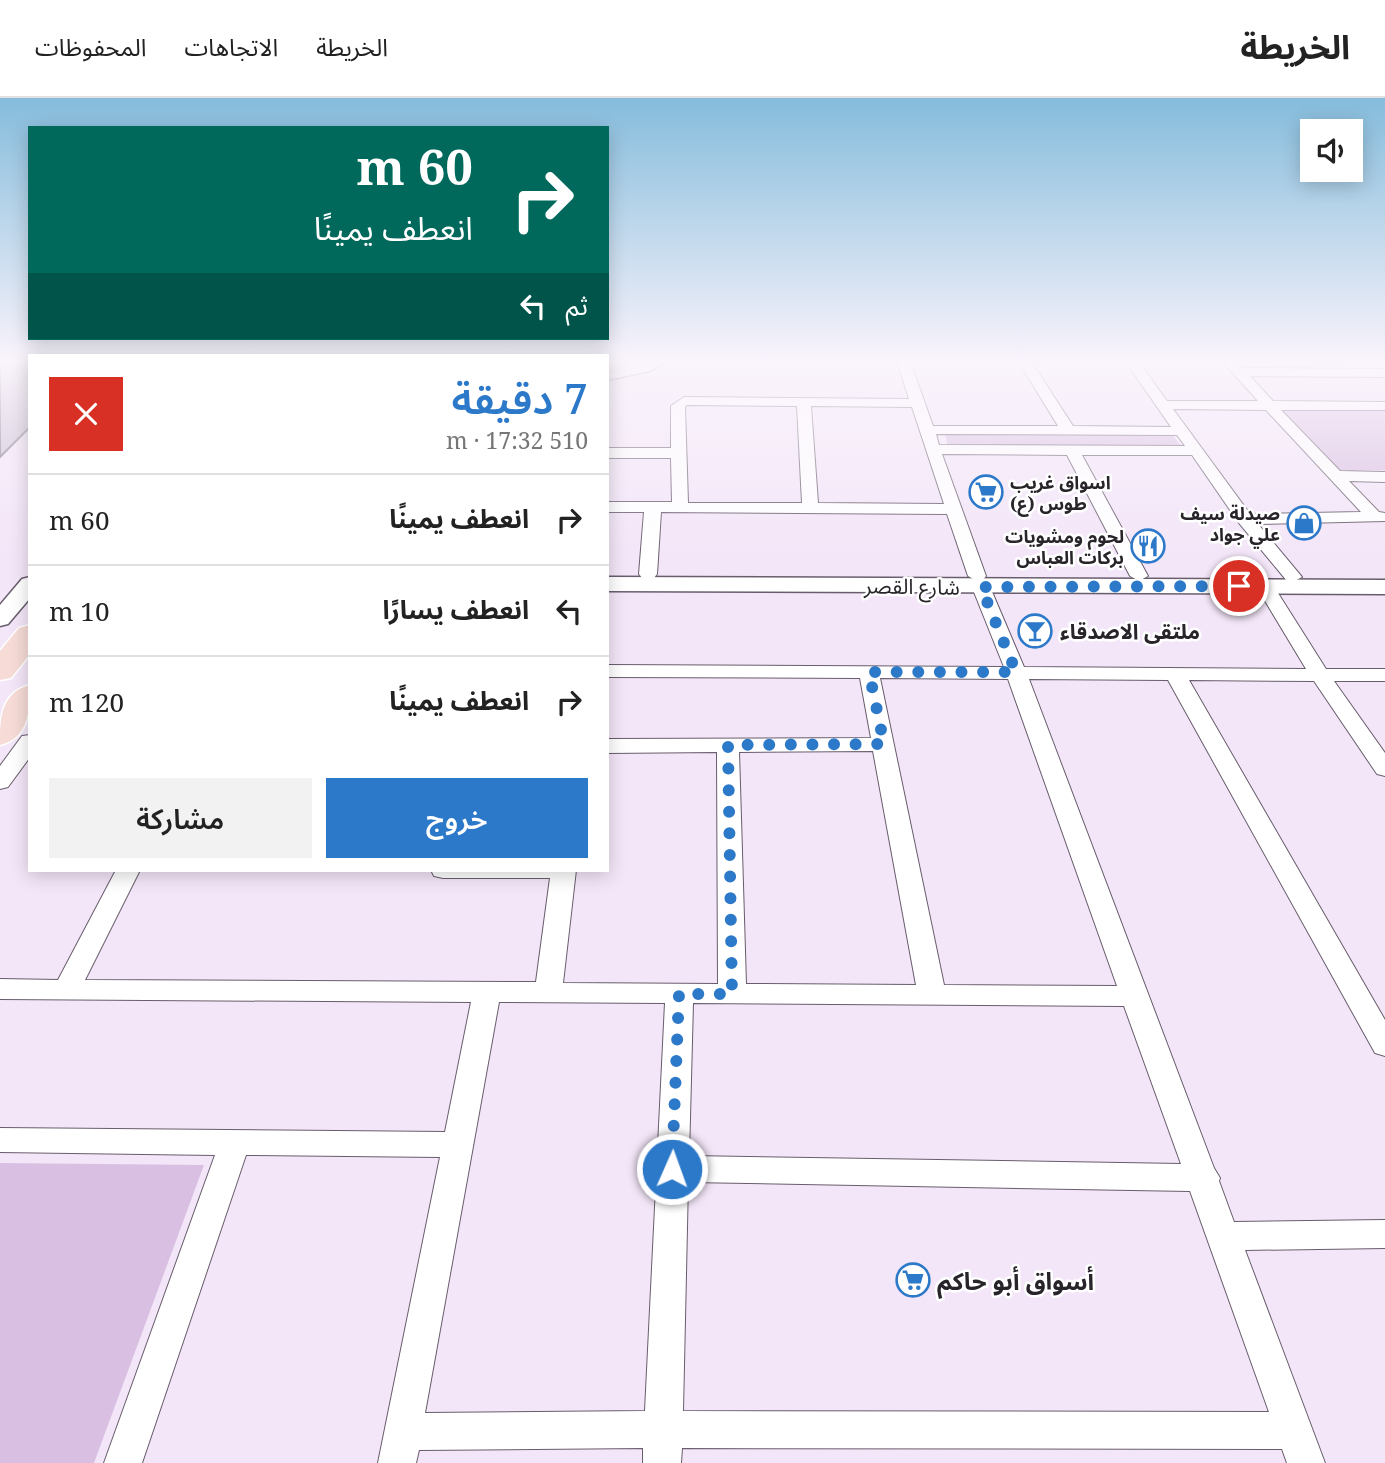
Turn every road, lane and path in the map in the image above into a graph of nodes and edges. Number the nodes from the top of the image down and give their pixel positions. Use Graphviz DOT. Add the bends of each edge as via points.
graph roads {
  1 [pos="678,425"];
  2 [pos="805,425"];
  3 [pos="926,425"];
  4 [pos="1065,425"];
  5 [pos="1179,425"];
  6 [pos="1288,425"];
  7 [pos="928,430"];
  8 [pos="1068,430"];
  9 [pos="1183,430"];
  10 [pos="934,449"];
  11 [pos="1198,451"];
  12 [pos="1073,452"];
  13 [pos="609,453"];
  14 [pos="678,453"];
  15 [pos="1336,476"];
  16 [pos="1385,477"];
  17 [pos="609,507"];
  18 [pos="680,507"];
  19 [pos="653,508"];
  20 [pos="810,508"];
  21 [pos="956,509"];
  22 [pos="1380,517"];
  23 [pos="1245,519"];
  24 [pos="609,574"];
  25 [pos="648,574"];
  26 [pos="1139,576"];
  27 [pos="1293,577"];
  28 [pos="1385,577"];
  29 [pos="733,579"];
  30 [pos="979,582"];
  31 [pos="609,584"];
  32 [pos="28,586"];
  33 [pos="1265,586"];
  34 [pos="1385,587"];
  35 [pos="0,620"];
  36 [pos="28,636"];
  37 [pos="0,671"];
  38 [pos="609,671"];
  39 [pos="869,672"];
  40 [pos="1016,672"];
  41 [pos="1175,674"];
  42 [pos="1320,675"];
  43 [pos="1385,675"];
  44 [pos="28,698"];
  45 [pos="0,735"];
  46 [pos="28,744"];
  47 [pos="884,744"];
  48 [pos="728,745"];
  49 [pos="609,746"];
  50 [pos="1381,757"];
  51 [pos="0,782"];
  52 [pos="127,872"];
  53 [pos="564,872"];
  54 [pos="0,989"];
  55 [pos="66,990"];
  56 [pos="548,992"];
  57 [pos="486,993"];
  58 [pos="679,994"];
  59 [pos="732,994"];
  60 [pos="932,995"];
  61 [pos="1136,996"];
  62 [pos="1385,1045"];
  63 [pos="0,1140"];
  64 [pos="235,1143"];
  65 [pos="458,1145"];
  66 [pos="672,1169"];
  67 [pos="1204,1178"];
  68 [pos="1385,1234"];
  69 [pos="1225,1236"];
  70 [pos="662,1446"];
  71 [pos="1300,1447"];
  72 [pos="400,1448"];
  73 [pos="123,1463"];
  1 -- 14 [label="street"];
  2 -- 20 [label="street"];
  3 -- 7 [label="street"];
  4 -- 8 [label="street"];
  5 -- 9 [label="street"];
  6 -- 15 [label="street"];
  7 -- 8 [label="street"];
  7 -- 10 [label="street"];
  8 -- 9 [label="street"];
  9 -- 11 [label="street"];
  10 -- 12 [label="street"];
  10 -- 21 [label="street"];
  11 -- 12 [label="street"];
  11 -- 23 [label="street"];
  12 -- 26 [label="street"];
  13 -- 14 [label="street"];
  14 -- 18 [label="street"];
  15 -- 16 [label="street"];
  15 -- 22 [label="street"];
  17 -- 19 [label="street"];
  18 -- 19 [label="street"];
  18 -- 20 [label="street"];
  19 -- 25 [label="street"];
  20 -- 21 [label="street"];
  21 -- 30 [label="street"];
  22 -- 23 [label="street"];
  23 -- 27 [label="street"];
  24 -- 25 [label="street, شارع القصر"];
  25 -- 29 [label="street, شارع القصر"];
  26 -- 27 [label="street, شارع القصر"];
  26 -- 30 [label="street, شارع القصر"];
  27 -- 28 [label="street, شارع القصر"];
  29 -- 30 [label="street, شارع القصر"];
  29 -- 31 [label="street, شارع القصر"];
  30 -- 33 [label="street, شارع القصر"];
  30 -- 40 [label="street"];
  32 -- 35 [label="street"];
  33 -- 34 [label="street, شارع القصر"];
  33 -- 42 [label="street"];
  36 -- 37 [label="main road"];
  38 -- 39 [label="street"];
  39 -- 40 [label="street"];
  39 -- 47 [label="street"];
  40 -- 41 [label="street"];
  40 -- 61 [label="street"];
  41 -- 42 [label="street"];
  41 -- 62 [label="street"];
  42 -- 43 [label="street"];
  42 -- 50 [label="street"];
  44 -- 45 [label="main road"];
  46 -- 51 [label="street"];
  47 -- 48 [label="street"];
  47 -- 60 [label="street"];
  48 -- 49 [label="street"];
  48 -- 59 [label="street"];
  52 -- 55 [label="street"];
  53 -- 56 [label="street"];
  54 -- 55 [label="street"];
  55 -- 57 [label="street"];
  56 -- 57 [label="street"];
  56 -- 58 [label="street"];
  57 -- 65 [label="street"];
  58 -- 59 [label="street"];
  58 -- 66 [label="street"];
  59 -- 60 [label="street"];
  60 -- 61 [label="street"];
  61 -- 67 [label="street"];
  63 -- 64 [label="street"];
  64 -- 65 [label="street"];
  64 -- 73 [label="street"];
  65 -- 72 [label="street"];
  66 -- 67 [label="street"];
  66 -- 70 [label="street"];
  67 -- 69 [label="street"];
  68 -- 69 [label="street"];
  69 -- 71 [label="street"];
  70 -- 71 [label="street"];
  70 -- 72 [label="street"];
}
